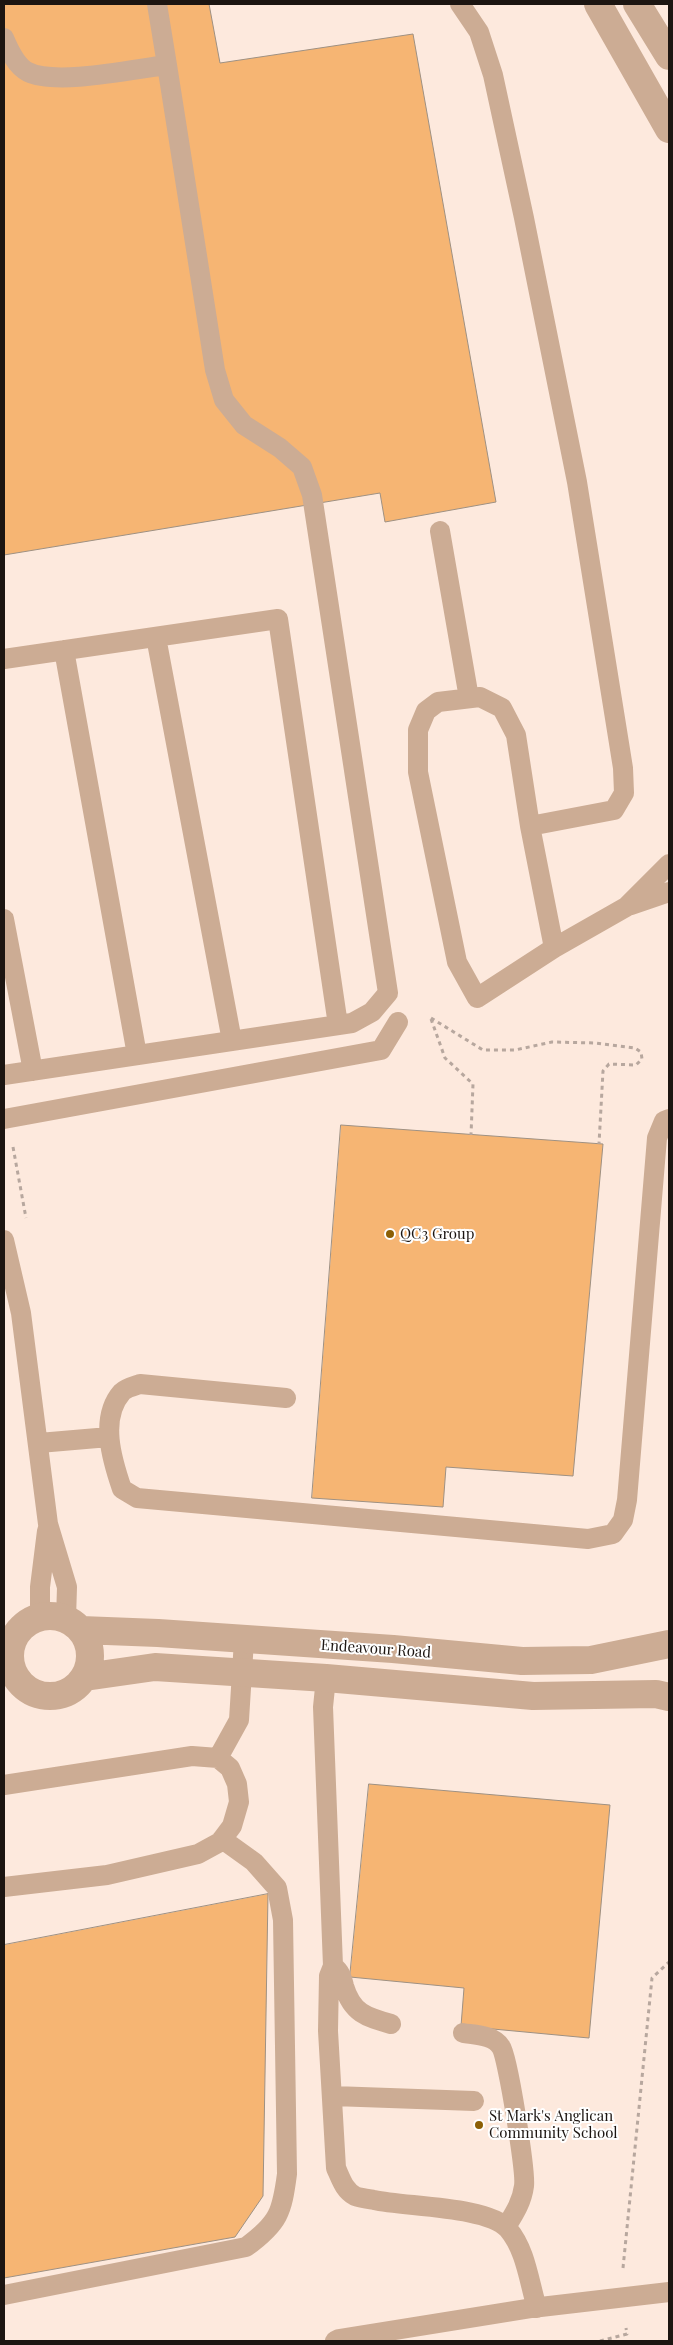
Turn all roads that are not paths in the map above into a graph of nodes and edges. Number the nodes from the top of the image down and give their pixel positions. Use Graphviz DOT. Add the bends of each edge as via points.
graph roads {
  1 [pos="156,4"];
  2 [pos="460,4"];
  3 [pos="598,4"];
  4 [pos="637,4"];
  5 [pos="4,38"];
  6 [pos="669,56"];
  7 [pos="167,66"];
  8 [pos="669,130"];
  9 [pos="440,530"];
  10 [pos="156,637"];
  11 [pos="64,650"];
  12 [pos="4,659"];
  13 [pos="469,698"];
  14 [pos="530,826"];
  15 [pos="669,864"];
  16 [pos="669,892"];
  17 [pos="626,907"];
  18 [pos="4,918"];
  19 [pos="554,948"];
  20 [pos="398,1022"];
  21 [pos="338,1025"];
  22 [pos="232,1041"];
  23 [pos="137,1055"];
  24 [pos="33,1071"];
  25 [pos="4,1075"];
  26 [pos="4,1119"];
  27 [pos="669,1119"];
  28 [pos="4,1240"];
  29 [pos="286,1398"];
  30 [pos="109,1437"];
  31 [pos="39,1443"];
  32 [pos="48,1524"];
  33 [pos="62,1622"];
  34 [pos="9,1639"];
  35 [pos="244,1640"];
  36 [pos="669,1644"];
  37 [pos="242,1674"];
  38 [pos="85,1677"];
  39 [pos="326,1678"];
  40 [pos="4,1682"];
  41 [pos="30,1692"];
  42 [pos="669,1697"];
  43 [pos="218,1758"];
  44 [pos="4,1785"];
  45 [pos="222,1839"];
  46 [pos="4,1887"];
  47 [pos="334,1966"];
  48 [pos="391,2024"];
  49 [pos="463,2033"];
  50 [pos="333,2096"];
  51 [pos="474,2101"];
  52 [pos="506,2227"];
  53 [pos="669,2292"];
  54 [pos="4,2295"];
  55 [pos="537,2308"];
  56 [pos="335,2341"];
  1 -- 7 [label="lane"];
  2 -- 14 [label="lane" via="479,32 493,75 522,208 577,482 623,768 624,794 614,810"];
  3 -- 8 [label="street"];
  4 -- 6 [label="street"];
  5 -- 7 [label="lane" via="13,58 28,72 53,79"];
  7 -- 21 [label="lane" via="215,370 224,400 244,426 280,448 302,467 312,495 388,993 372,1012"];
  9 -- 13 [label="lane"];
  10 -- 11 [label="lane"];
  10 -- 21 [label="lane" via="278,619"];
  10 -- 22 [label="lane"];
  11 -- 12 [label="lane"];
  11 -- 23 [label="lane"];
  13 -- 14 [label="lane" via="480,697 502,708 516,735"];
  13 -- 19 [label="lane" via="438,702 426,710 418,730 418,772 457,962 477,998"];
  14 -- 19 [label="lane"];
  15 -- 17 [label="lane"];
  16 -- 17 [label="lane"];
  17 -- 19 [label="lane"];
  18 -- 24 [label="lane"];
  20 -- 26 [label="lane" via="380,1050"];
  21 -- 22 [label="lane"];
  22 -- 23 [label="lane"];
  23 -- 24 [label="lane"];
  24 -- 25 [label="lane"];
  27 -- 30 [label="lane" via="664,1121 657,1138 627,1500 623,1520 613,1534 588,1539 137,1498 122,1489"];
  28 -- 31 [label="lane" via="21,1313"];
  29 -- 30 [label="lane" via="140,1384 123,1390 113,1407"];
  30 -- 31 [label="lane"];
  31 -- 32 [label="lane"];
  32 -- 33 [label="lane" via="67,1587"];
  32 -- 33 [label="lane" via="40,1587"];
  33 -- 34 [label="street" via="22,1626"];
  33 -- 35 [label="street, Endeavour Road"];
  33 -- 38 [label="street" via="90,1650 90,1664"];
  34 -- 41 [label="street" via="11,1669"];
  35 -- 36 [label="street, Endeavour Road" via="522,1661 591,1660"];
  35 -- 37 [label="lane"];
  37 -- 38 [label="street" via="155,1667"];
  37 -- 39 [label="street"];
  37 -- 43 [label="lane" via="239,1720"];
  38 -- 41 [label="street" via="60,1696 45,1697"];
  39 -- 42 [label="street" via="533,1696 656,1694"];
  39 -- 47 [label="lane" via="323,1707"];
  40 -- 41 [label="street"];
  43 -- 44 [label="lane" via="192,1756"];
  43 -- 45 [label="lane" via="230,1768 237,1784 239,1802 232,1826"];
  45 -- 46 [label="lane" via="198,1854 106,1875"];
  45 -- 54 [label="lane" via="254,1862 276,1888 283,1920 287,2174 283,2205 268,2231 246,2247"];
  47 -- 48 [label="lane" via="340,1971 354,2008"];
  47 -- 50 [label="lane" via="329,1976 328,2022"];
  49 -- 52 [label="lane" via="488,2037 501,2046 509,2076 525,2184 519,2206"];
  50 -- 51 [label="lane"];
  50 -- 52 [label="lane" via="336,2168 344,2186 356,2196 460,2211 485,2217"];
  52 -- 55 [label="lane" via="518,2244"];
  53 -- 55 [label="lane"];
  55 -- 56 [label="lane"];
}
